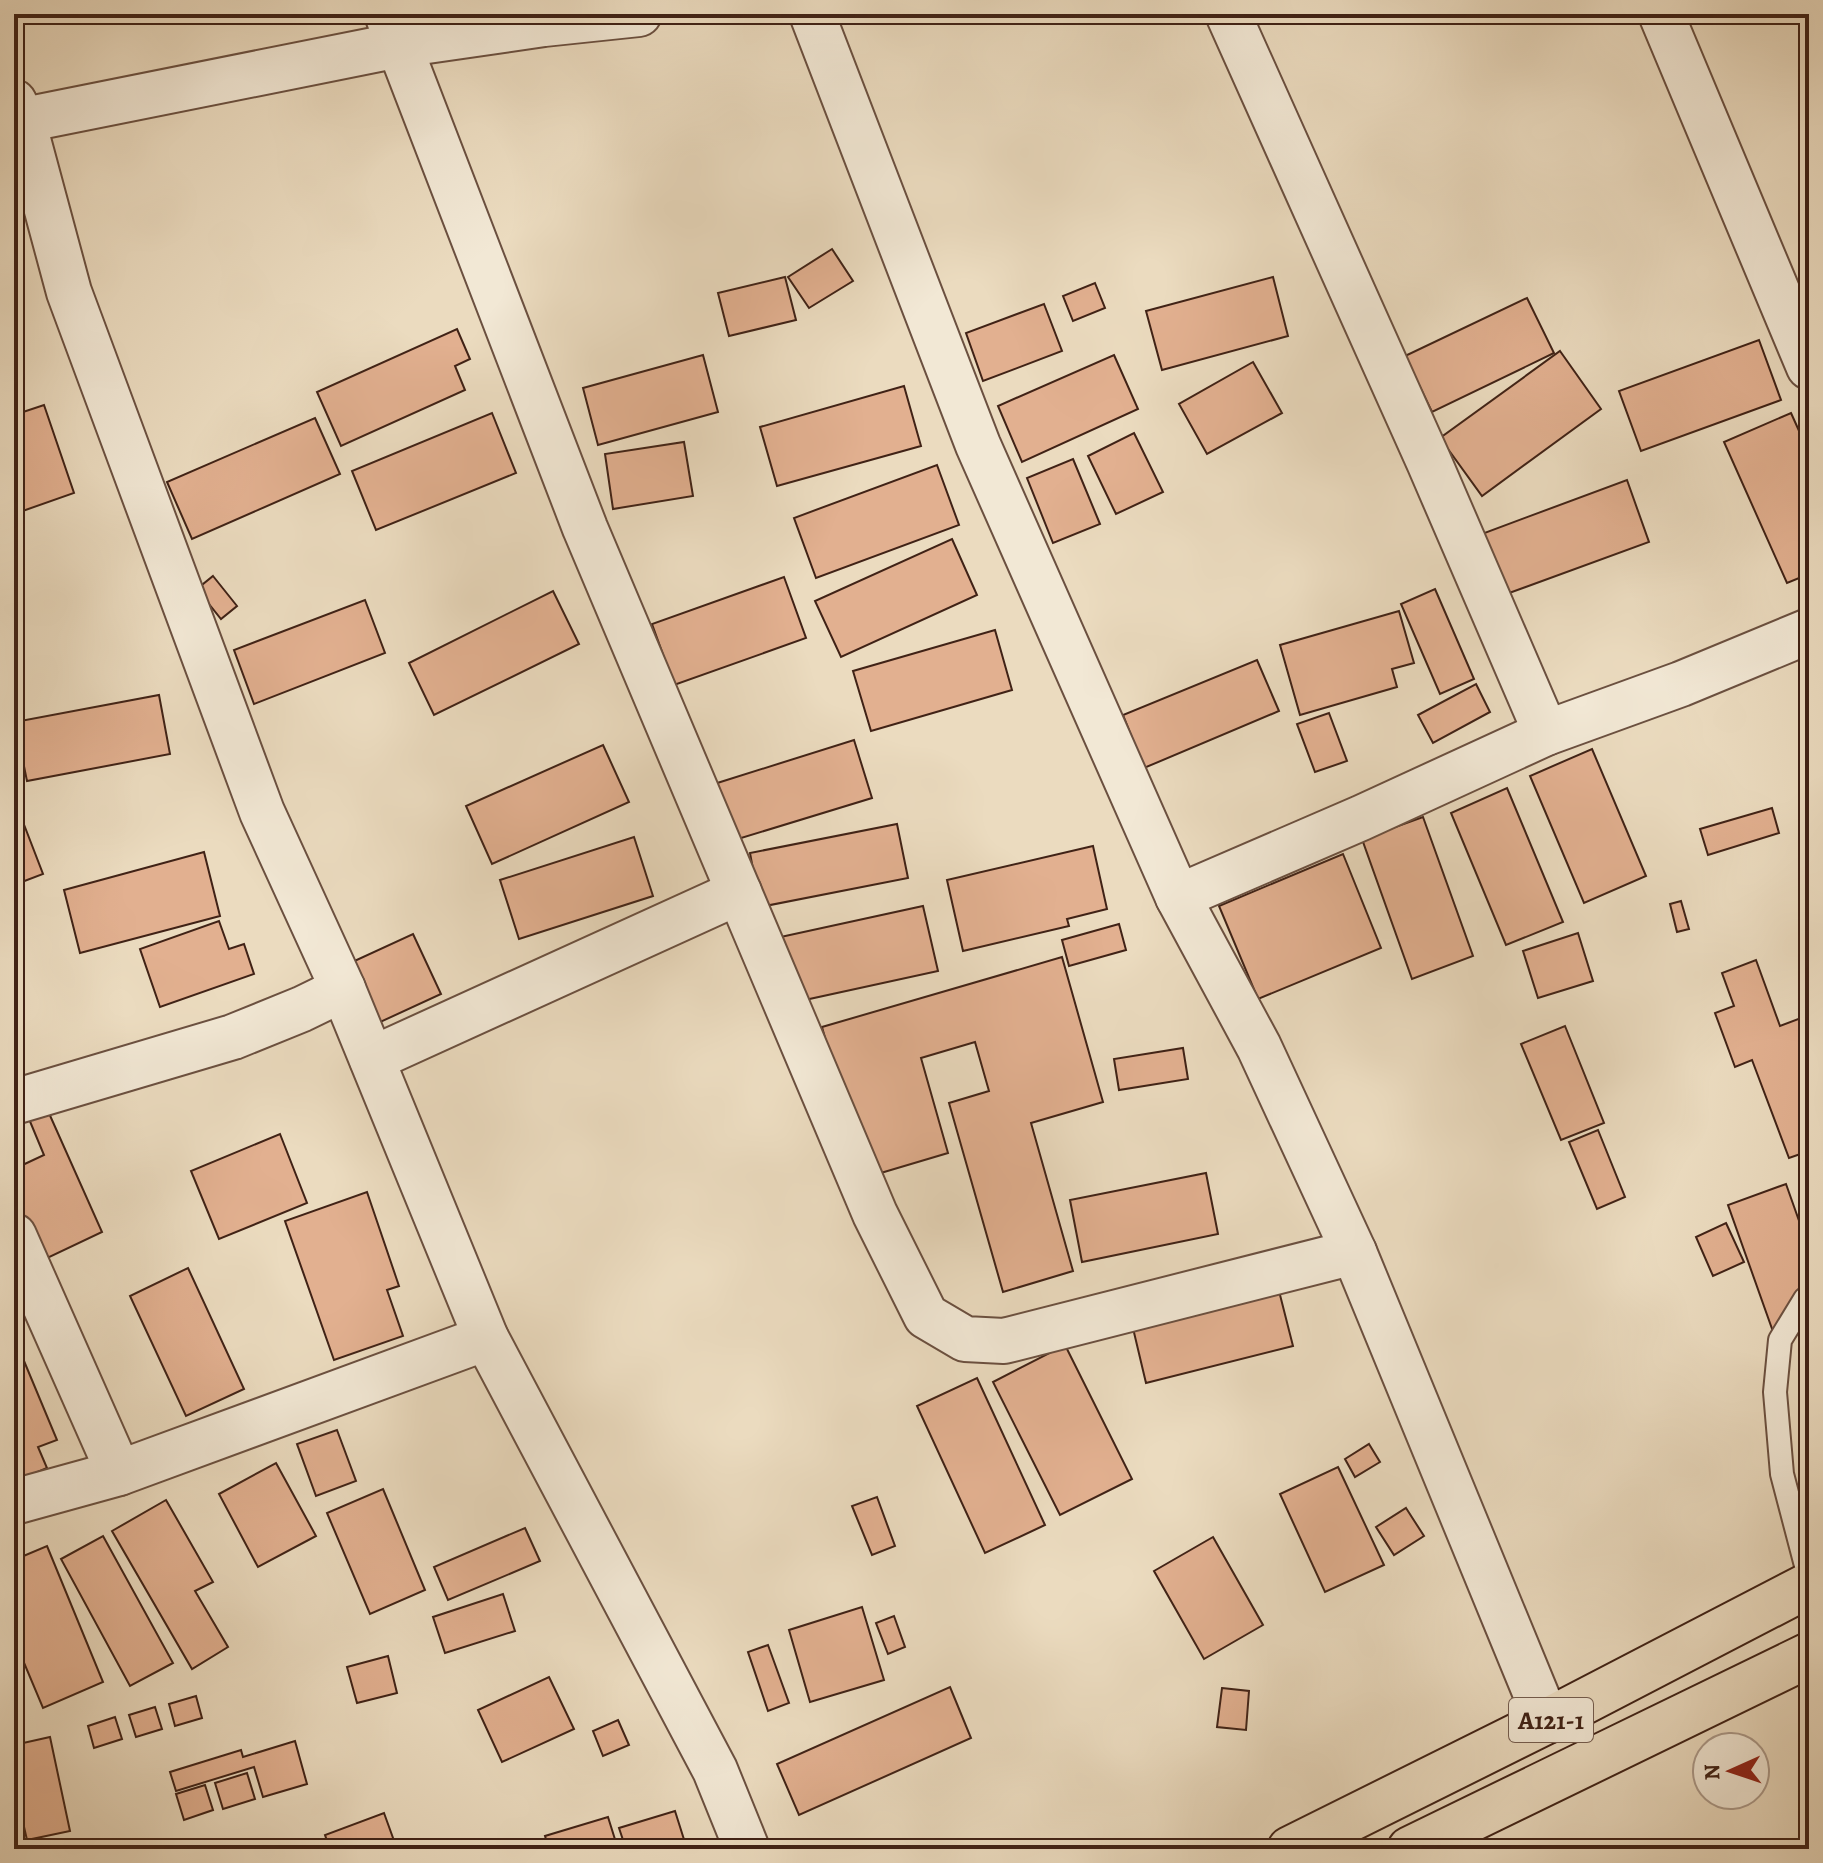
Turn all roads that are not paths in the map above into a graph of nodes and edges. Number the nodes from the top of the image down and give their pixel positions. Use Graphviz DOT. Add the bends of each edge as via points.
graph roads {
  1 [pos="639,14"];
  2 [pos="812,14"];
  3 [pos="1228,14"];
  4 [pos="1661,14"];
  5 [pos="393,29"];
  6 [pos="17,115"];
  7 [pos="1809,367"];
  8 [pos="1809,631"];
  9 [pos="1546,733"];
  10 [pos="739,892"];
  11 [pos="1178,897"];
  12 [pos="343,989"];
  13 [pos="372,1059"];
  14 [pos="14,1102"];
  15 [pos="14,1236"];
  16 [pos="1354,1252"];
  17 [pos="1809,1298"];
  18 [pos="486,1338"];
  19 [pos="119,1473"];
  20 [pos="14,1502"];
  21 [pos="1809,1577"];
  22 [pos="1809,1585"];
  23 [pos="1809,1655"];
  24 [pos="1547,1721"];
  25 [pos="1430,1845"];
  26 [pos="747,1849"];
  27 [pos="1290,1849"];
  1 -- 5 [label="street" via="544,24"];
  2 -- 11 [label="street" via="978,445"];
  3 -- 9 [label="street"];
  4 -- 7 [label="street"];
  5 -- 6 [label="street"];
  5 -- 10 [label="street" via="585,528"];
  6 -- 12 [label="street" via="69,292 262,812"];
  8 -- 9 [label="street"];
  9 -- 11 [label="street"];
  10 -- 13 [label="street"];
  10 -- 16 [label="street" via="875,1214 926,1316 952,1332 965,1339 1004,1341"];
  11 -- 16 [label="street" via="1259,1047"];
  12 -- 13 [label="street"];
  12 -- 14 [label="street" via="233,1037"];
  13 -- 18 [label="street"];
  15 -- 19 [label="street"];
  16 -- 24 [label="street"];
  17 -- 21 [label="lane" via="1780,1340 1775,1392 1782,1474"];
  18 -- 19 [label="street"];
  18 -- 26 [label="street" via="715,1770"];
  19 -- 20 [label="street"];
  22 -- 24 [label="highway, A121-1"];
  23 -- 25 [label="highway, A121-1"];
  24 -- 27 [label="highway, A121-1"];
}
